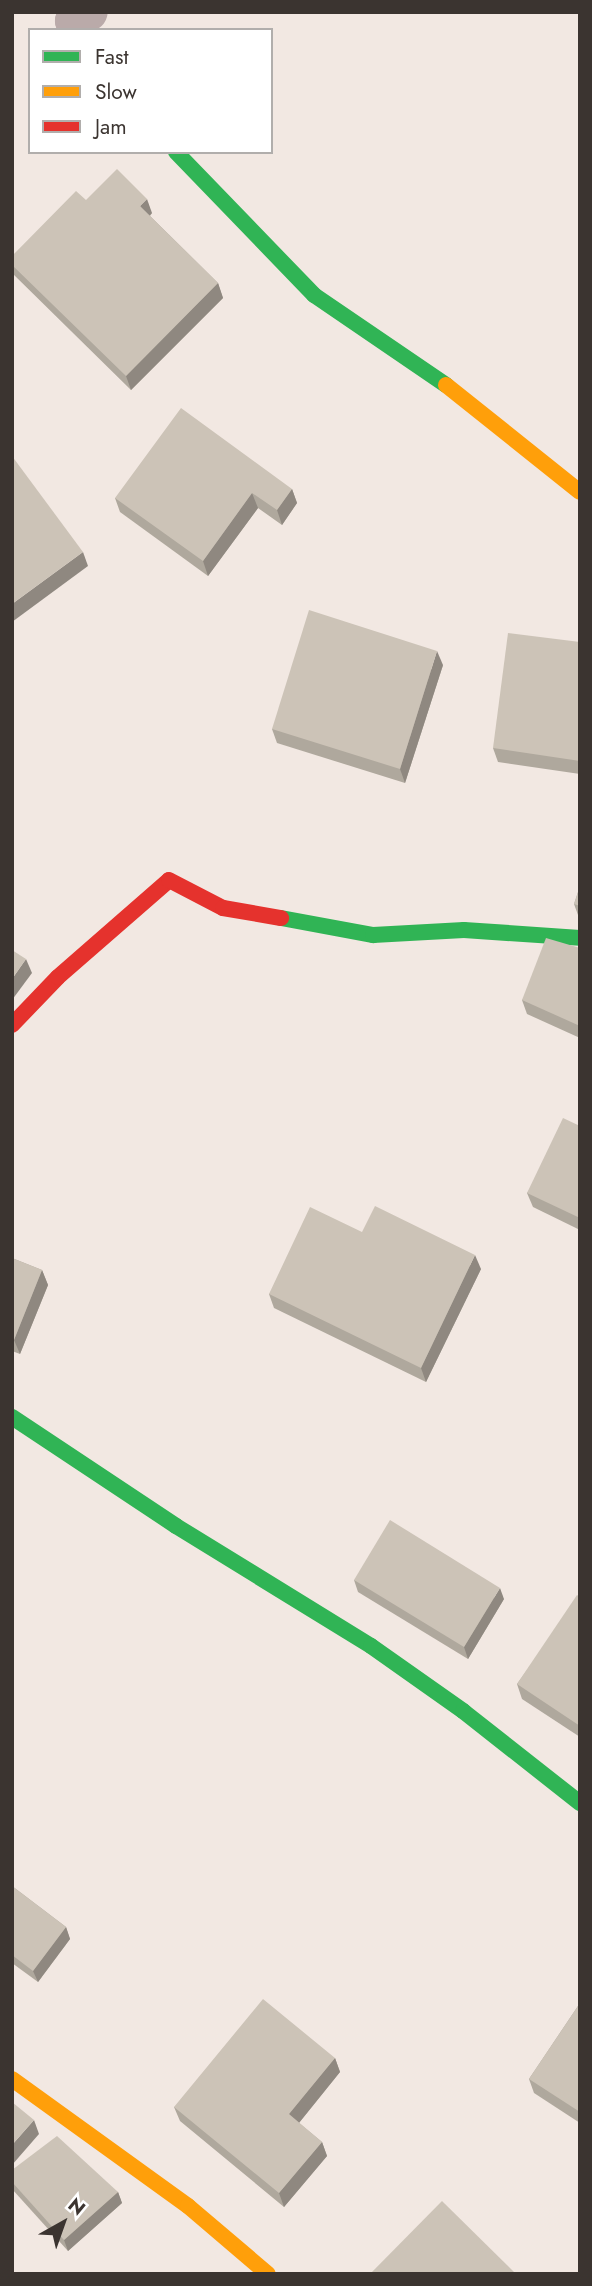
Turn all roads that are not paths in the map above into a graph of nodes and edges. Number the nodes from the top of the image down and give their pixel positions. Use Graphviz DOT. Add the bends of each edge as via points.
graph roads {
  1 [pos="178,154"];
  2 [pos="580,492"];
  3 [pos="580,938"];
  4 [pos="12,1025"];
  5 [pos="12,1417"];
  6 [pos="580,1803"];
  7 [pos="12,2079"];
  8 [pos="268,2274"];
  1 -- 2 [label="street" via="314,295 447,386"];
  3 -- 4 [label="street" via="464,930 373,934 223,908 169,880 58,977"];
  5 -- 6 [label="street" via="176,1526 371,1646"];
  7 -- 8 [label="street" via="188,2206"];
}
